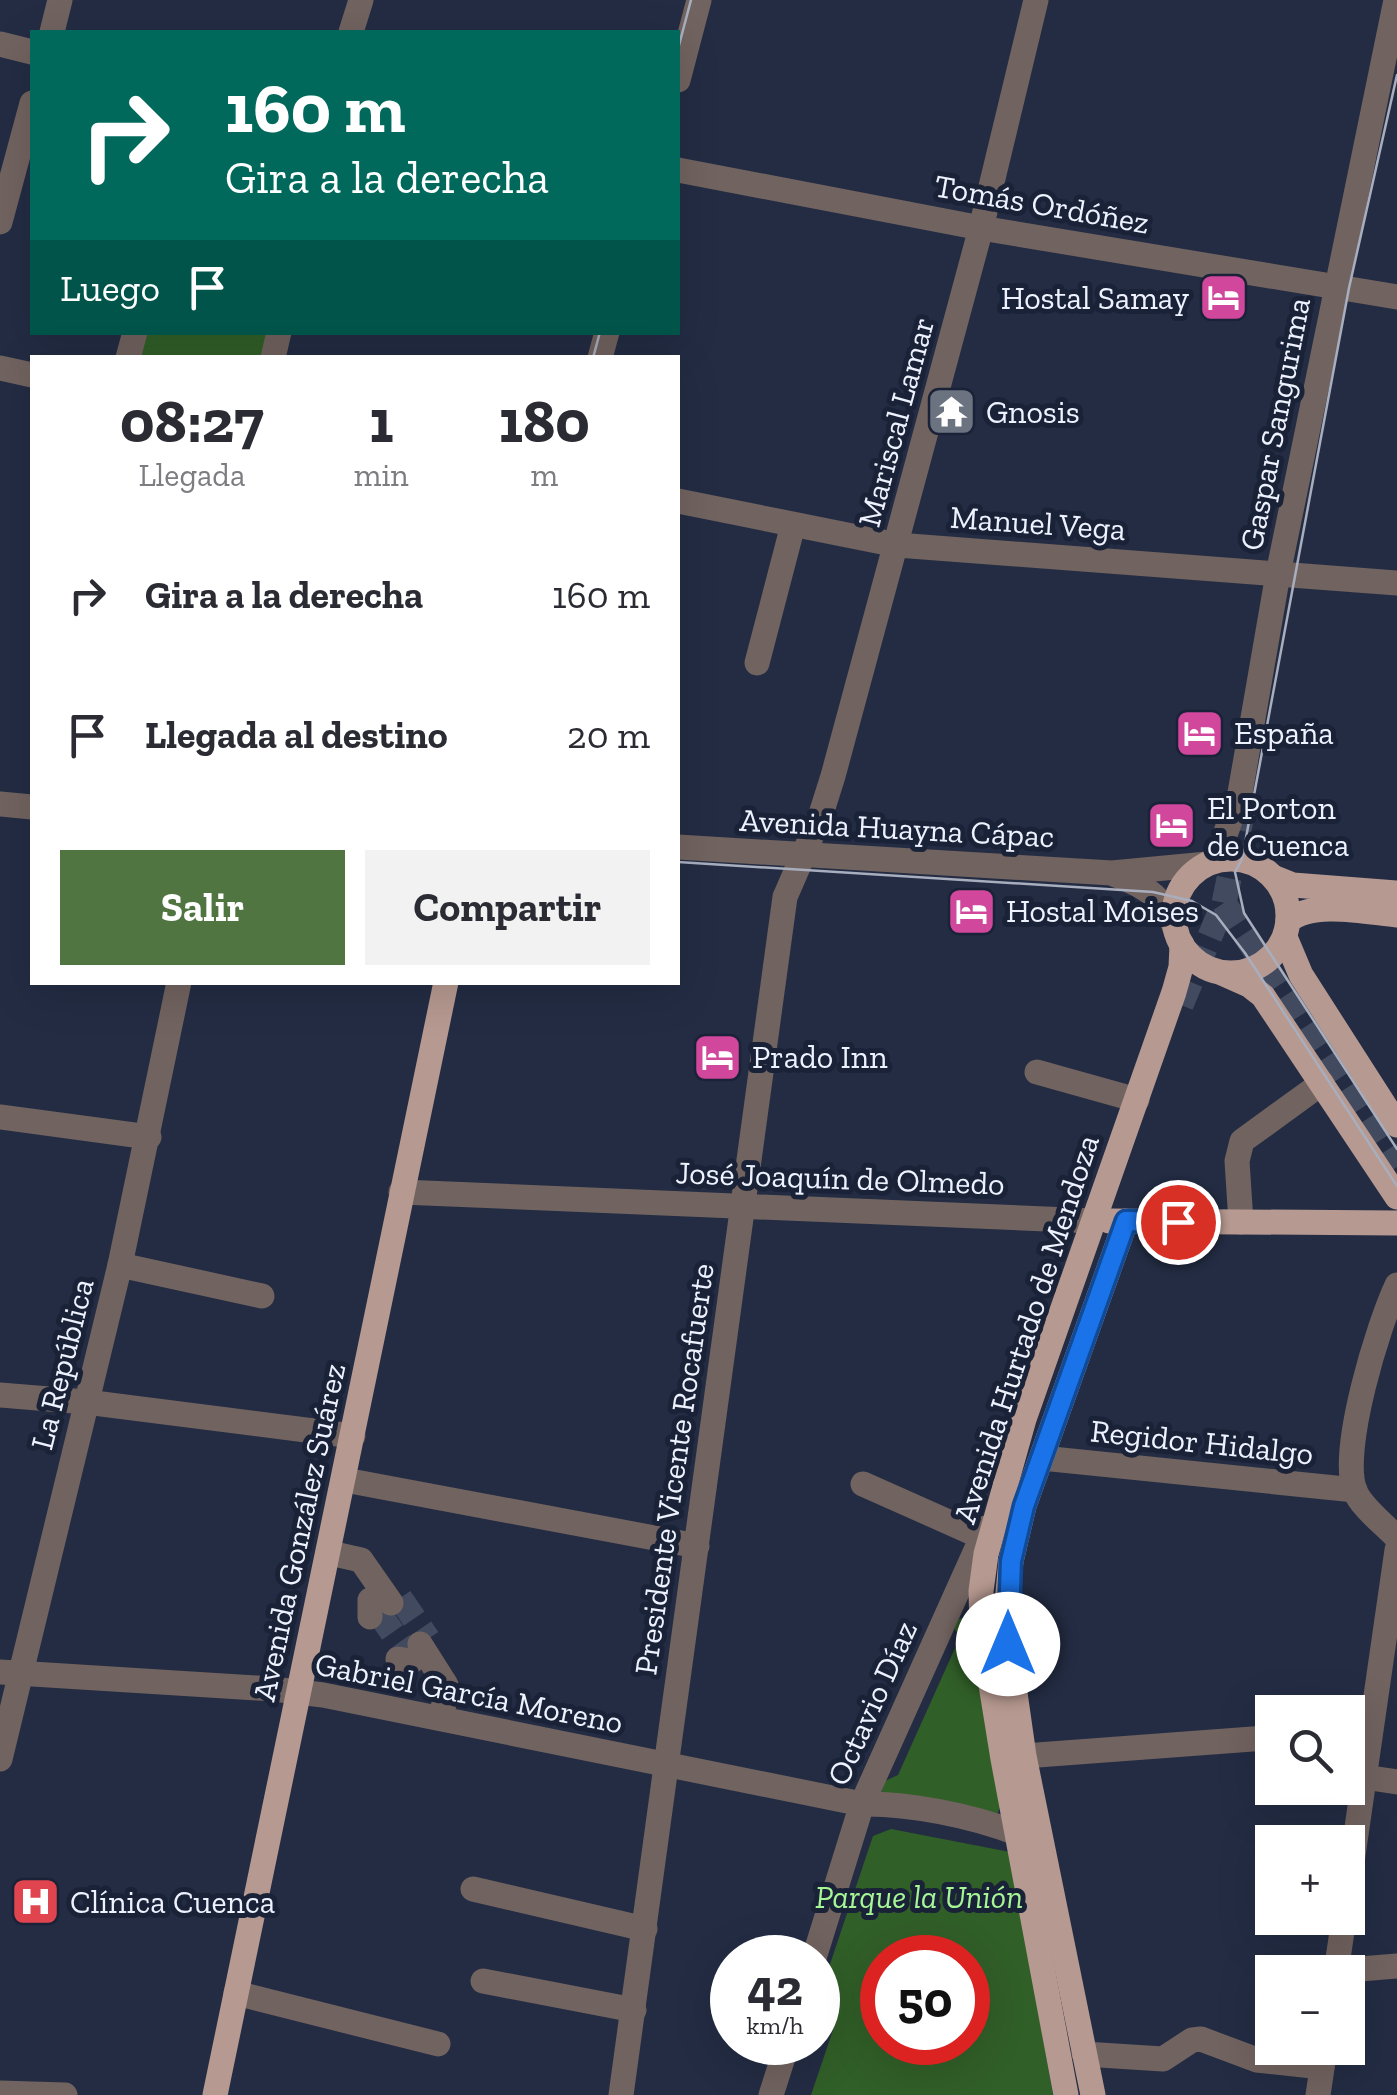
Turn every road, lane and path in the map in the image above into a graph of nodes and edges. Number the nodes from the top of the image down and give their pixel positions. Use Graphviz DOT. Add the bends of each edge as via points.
graph roads {
  1 [pos="60,0"];
  2 [pos="360,0"];
  3 [pos="699,0"];
  4 [pos="1036,0"];
  5 [pos="1396,0"];
  6 [pos="52,30"];
  7 [pos="352,30"];
  8 [pos="0,44"];
  9 [pos="30,52"];
  10 [pos="680,72"];
  11 [pos="30,107"];
  12 [pos="10,149"];
  13 [pos="680,170"];
  14 [pos="0,219"];
  15 [pos="980,228"];
  16 [pos="1337,285"];
  17 [pos="1397,297"];
  18 [pos="0,368"];
  19 [pos="30,375"];
  20 [pos="680,501"];
  21 [pos="793,524"];
  22 [pos="897,545"];
  23 [pos="1278,574"];
  24 [pos="1397,584"];
  25 [pos="757,663"];
  26 [pos="0,804"];
  27 [pos="30,806"];
  28 [pos="680,847"];
  29 [pos="803,856"];
  30 [pos="1212,862"];
  31 [pos="1112,873"];
  32 [pos="1274,878"];
  33 [pos="1397,893"];
  34 [pos="1397,914"];
  35 [pos="1287,929"];
  36 [pos="1179,938"];
  37 [pos="1222,973"];
  38 [pos="177,985"];
  39 [pos="445,985"];
  40 [pos="1037,1072"];
  41 [pos="1322,1083"];
  42 [pos="1136,1100"];
  43 [pos="0,1117"];
  44 [pos="1397,1125"];
  45 [pos="148,1137"];
  46 [pos="401,1192"];
  47 [pos="1397,1197"];
  48 [pos="741,1206"];
  49 [pos="1094,1221"];
  50 [pos="1126,1221"];
  51 [pos="1241,1222"];
  52 [pos="1397,1223"];
  53 [pos="120,1265"];
  54 [pos="1397,1284"];
  55 [pos="262,1296"];
  56 [pos="0,1395"];
  57 [pos="86,1402"];
  58 [pos="353,1436"];
  59 [pos="1042,1458"];
  60 [pos="344,1480"];
  61 [pos="1007,1482"];
  62 [pos="863,1484"];
  63 [pos="1355,1490"];
  64 [pos="982,1537"];
  65 [pos="1397,1538"];
  66 [pos="697,1546"];
  67 [pos="1397,1550"];
  68 [pos="328,1561"];
  69 [pos="382,1604"];
  70 [pos="415,1651"];
  71 [pos="11,1672"];
  72 [pos="300,1692"];
  73 [pos="434,1716"];
  74 [pos="1255,1739"];
  75 [pos="1024,1756"];
  76 [pos="0,1759"];
  77 [pos="666,1765"];
  78 [pos="1365,1769"];
  79 [pos="1365,1776"];
  80 [pos="1397,1782"];
  81 [pos="862,1804"];
  82 [pos="1027,1831"];
  83 [pos="474,1889"];
  84 [pos="644,1929"];
  85 [pos="821,1935"];
  86 [pos="1397,1966"];
  87 [pos="1365,1969"];
  88 [pos="483,1980"];
  89 [pos="236,1993"];
  90 [pos="634,2010"];
  91 [pos="438,2044"];
  92 [pos="1084,2054"];
  93 [pos="1255,2059"];
  94 [pos="781,2065"];
  95 [pos="1322,2065"];
  96 [pos="0,2093"];
  97 [pos="56,2095"];
  98 [pos="65,2095"];
  99 [pos="215,2095"];
  100 [pos="621,2095"];
  101 [pos="772,2095"];
  102 [pos="1066,2095"];
  103 [pos="1093,2095"];
  104 [pos="1318,2095"];
  1 -- 6 [label="street"];
  2 -- 7 [label="street"];
  3 -- 10 [label="street"];
  4 -- 15 [label="street, Mariscal Lamar"];
  5 -- 16 [label="street, Gaspar Sangurima"];
  8 -- 9 [label="street"];
  11 -- 12 [label="street"];
  12 -- 14 [label="street"];
  13 -- 15 [label="street, Tomás Ordóñez"];
  15 -- 16 [label="street, Tomás Ordóñez"];
  15 -- 22 [label="street, Mariscal Lamar"];
  16 -- 17 [label="street, Tomás Ordóñez"];
  16 -- 23 [label="street, Gaspar Sangurima"];
  18 -- 19 [label="street"];
  20 -- 21 [label="street, Manuel Vega"];
  21 -- 22 [label="street, Manuel Vega"];
  21 -- 25 [label="street"];
  22 -- 23 [label="street, Manuel Vega"];
  22 -- 29 [label="street, Mariscal Lamar" via="822,814"];
  23 -- 24 [label="street, Manuel Vega"];
  23 -- 30 [label="street, Gaspar Sangurima" via="1240,793"];
  26 -- 27 [label="street"];
  28 -- 29 [label="street, Avenida Huayna Cápac"];
  29 -- 31 [label="street, Avenida Huayna Cápac"];
  29 -- 48 [label="street, Presidente Vicente Rocafuerte" via="785,897"];
  30 -- 31 [label="street"];
  30 -- 32 [label="main road" via="1242,859"];
  30 -- 36 [label="main road" via="1180,892"];
  31 -- 36 [label="street" via="1160,898"];
  32 -- 33 [label="main road"];
  32 -- 35 [label="main road" via="1288,905"];
  34 -- 35 [label="main road" via="1312,908"];
  35 -- 37 [label="main road" via="1278,950 1255,968"];
  35 -- 44 [label="main road" via="1302,976"];
  36 -- 37 [label="main road" via="1197,962"];
  36 -- 42 [label="main road, Avenida Hurtado de Mendoza" via="1181,967"];
  37 -- 41 [label="main road" via="1264,996"];
  38 -- 45 [label="street, La República"];
  39 -- 46 [label="main road, Avenida González Suárez"];
  40 -- 42 [label="street"];
  41 -- 47 [label="main road"];
  41 -- 51 [label="street" via="1242,1141"];
  42 -- 49 [label="main road, Avenida Hurtado de Mendoza"];
  43 -- 45 [label="street"];
  45 -- 53 [label="street, La República"];
  46 -- 48 [label="street, José Joaquín de Olmedo"];
  46 -- 58 [label="main road, Avenida González Suárez"];
  48 -- 49 [label="street, José Joaquín de Olmedo"];
  48 -- 66 [label="street, Presidente Vicente Rocafuerte"];
  49 -- 50 [label="main road, José Joaquín de Olmedo"];
  49 -- 61 [label="main road, Avenida Hurtado de Mendoza"];
  50 -- 51 [label="main road, José Joaquín de Olmedo"];
  50 -- 59 [label="main road, Avenida Hurtado de Mendoza"];
  51 -- 52 [label="main road, José Joaquín de Olmedo"];
  53 -- 55 [label="street"];
  53 -- 57 [label="street, La República"];
  54 -- 63 [label="street" via="1362,1393"];
  56 -- 57 [label="street"];
  57 -- 58 [label="street"];
  57 -- 71 [label="street, La República"];
  58 -- 60 [label="main road, Avenida González Suárez"];
  59 -- 63 [label="street, Regidor Hidalgo"];
  59 -- 75 [label="main road, Avenida Hurtado de Mendoza" via="1024,1506 1007,1603"];
  60 -- 66 [label="street"];
  60 -- 68 [label="main road, Avenida González Suárez"];
  61 -- 64 [label="street, Octavio Díaz"];
  61 -- 82 [label="main road, Avenida Hurtado de Mendoza" via="986,1554 982,1629"];
  62 -- 64 [label="street"];
  63 -- 65 [label="street"];
  64 -- 81 [label="street, Octavio Díaz"];
  66 -- 77 [label="street, Presidente Vicente Rocafuerte"];
  67 -- 78 [label="street"];
  68 -- 69 [label="street" via="361,1560"];
  68 -- 72 [label="main road, Avenida González Suárez"];
  70 -- 73 [label="street" via="446,1685"];
  71 -- 72 [label="street, Gabriel García Moreno"];
  71 -- 76 [label="street, La República"];
  72 -- 73 [label="street, Gabriel García Moreno"];
  72 -- 89 [label="main road, Avenida González Suárez"];
  73 -- 77 [label="street, Gabriel García Moreno"];
  74 -- 75 [label="street"];
  75 -- 82 [label="main road, Avenida Hurtado de Mendoza"];
  77 -- 81 [label="street, Gabriel García Moreno"];
  77 -- 84 [label="street, Presidente Vicente Rocafuerte"];
  79 -- 80 [label="street"];
  81 -- 82 [label="street, Gabriel García Moreno" via="880,1814 998,1838"];
  81 -- 85 [label="street, Octavio Díaz"];
  82 -- 92 [label="main road, Avenida Hurtado de Mendoza"];
  82 -- 102 [label="main road, Avenida Hurtado de Mendoza"];
  83 -- 84 [label="street"];
  84 -- 90 [label="street, Presidente Vicente Rocafuerte"];
  86 -- 87 [label="street"];
  88 -- 90 [label="street"];
  89 -- 91 [label="street"];
  89 -- 99 [label="main road, Avenida González Suárez"];
  90 -- 100 [label="street, Presidente Vicente Rocafuerte"];
  92 -- 93 [label="street" via="1163,2059 1202,2038"];
  92 -- 103 [label="main road, Avenida Hurtado de Mendoza"];
  94 -- 101 [label="street"];
  95 -- 104 [label="street"];
  96 -- 97 [label="street"];
  97 -- 98 [label="street"];
}
